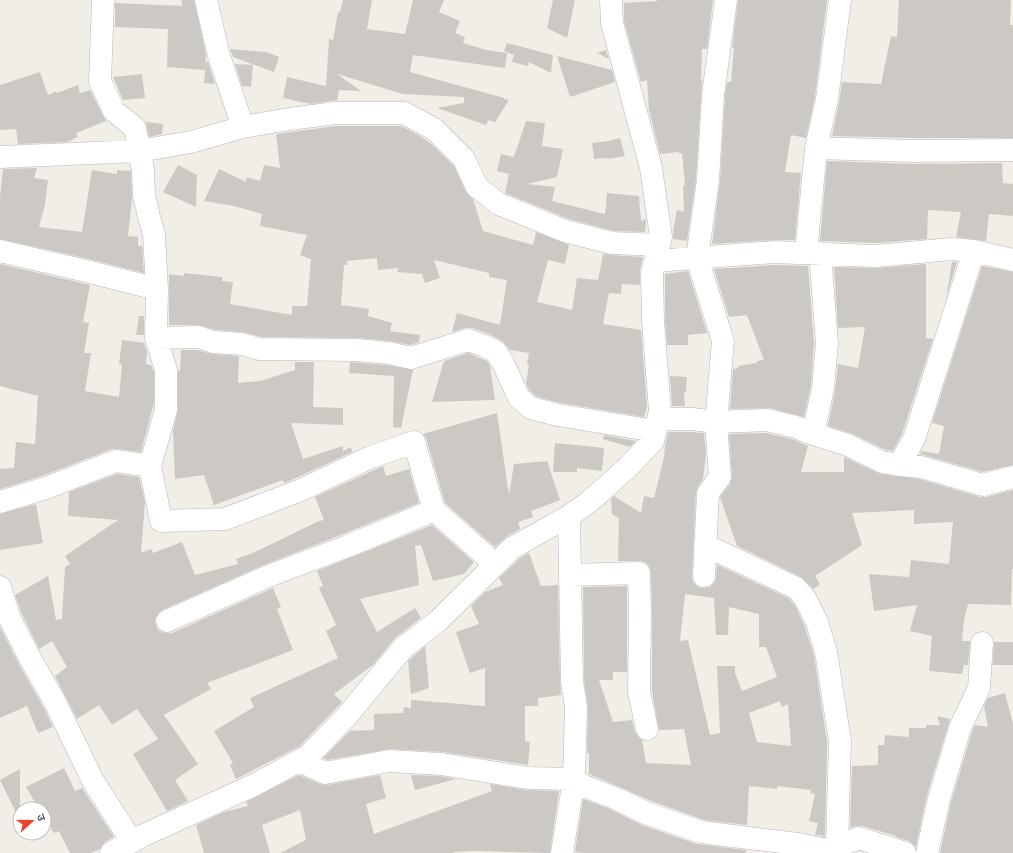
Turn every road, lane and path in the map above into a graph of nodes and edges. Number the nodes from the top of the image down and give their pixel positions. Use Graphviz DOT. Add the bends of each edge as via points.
graph roads {
  1 [pos="103,0"];
  2 [pos="206,0"];
  3 [pos="611,0"];
  4 [pos="726,0"];
  5 [pos="840,0"];
  6 [pos="243,127"];
  7 [pos="816,148"];
  8 [pos="1013,150"];
  9 [pos="139,151"];
  10 [pos="0,157"];
  11 [pos="0,251"];
  12 [pos="974,251"];
  13 [pos="657,253"];
  14 [pos="813,253"];
  15 [pos="698,258"];
  16 [pos="1013,260"];
  17 [pos="157,289"];
  18 [pos="156,338"];
  19 [pos="716,422"];
  20 [pos="657,425"];
  21 [pos="813,434"];
  22 [pos="899,465"];
  23 [pos="150,466"];
  24 [pos="1013,477"];
  25 [pos="0,502"];
  26 [pos="434,510"];
  27 [pos="569,516"];
  28 [pos="706,545"];
  29 [pos="495,564"];
  30 [pos="570,575"];
  31 [pos="704,576"];
  32 [pos="0,587"];
  33 [pos="167,621"];
  34 [pos="982,644"];
  35 [pos="647,729"];
  36 [pos="299,761"];
  37 [pos="574,779"];
  38 [pos="132,842"];
  39 [pos="837,848"];
  40 [pos="111,853"];
  41 [pos="562,853"];
  42 [pos="905,853"];
  43 [pos="927,853"];
  1 -- 9 [label="street" via="100,81 114,112 135,128"];
  2 -- 6 [label="street" via="219,56"];
  3 -- 13 [label="street" via="612,23 651,168 661,237"];
  4 -- 15 [label="street" via="713,95 708,180"];
  5 -- 7 [label="street" via="827,99"];
  6 -- 9 [label="street" via="191,142"];
  6 -- 13 [label="street" via="335,113 404,113 434,129 464,159 477,187 499,204 564,231"];
  7 -- 8 [label="street" via="914,151"];
  7 -- 14 [label="street"];
  9 -- 10 [label="street"];
  9 -- 17 [label="street" via="144,195 154,234"];
  11 -- 17 [label="street"];
  12 -- 14 [label="street" via="952,249 875,256"];
  12 -- 16 [label="street"];
  12 -- 22 [label="street" via="914,439"];
  13 -- 15 [label="street"];
  13 -- 20 [label="street" via="652,273 660,411"];
  14 -- 15 [label="street" via="774,252"];
  14 -- 21 [label="street" via="828,343 823,388"];
  15 -- 19 [label="street" via="723,341"];
  17 -- 18 [label="street"];
  18 -- 20 [label="street" via="199,337 213,342 242,344 259,349 357,350 411,358 468,340 496,352 518,398 531,408 565,417"];
  18 -- 23 [label="street" via="166,370 166,410"];
  19 -- 20 [label="street" via="692,419"];
  19 -- 21 [label="street" via="767,420"];
  19 -- 28 [label="street" via="720,477 708,493"];
  20 -- 27 [label="street" via="653,441 627,468"];
  21 -- 22 [label="street" via="848,445 882,462"];
  22 -- 24 [label="street" via="921,467 983,484"];
  23 -- 25 [label="street" via="116,461 46,488"];
  23 -- 26 [label="street" via="161,521 225,519 301,490 371,457 414,442"];
  26 -- 29 [label="street"];
  26 -- 33 [label="street" via="271,575"];
  27 -- 29 [label="street" via="512,548"];
  27 -- 30 [label="street"];
  28 -- 31 [label="street"];
  28 -- 39 [label="street" via="796,588 805,598 817,622 826,652 840,741"];
  29 -- 36 [label="street" via="438,620 403,648 346,716 308,756"];
  30 -- 35 [label="street" via="639,573 639,692"];
  30 -- 37 [label="street" via="572,682 576,707"];
  32 -- 38 [label="street" via="9,617 31,660 94,781"];
  34 -- 43 [label="street" via="979,688 960,728"];
  36 -- 37 [label="street" via="325,773 389,761 441,764 528,778"];
  36 -- 38 [label="street" via="254,786"];
  37 -- 39 [label="street" via="584,786 646,812 701,832 822,849"];
  37 -- 41 [label="street"];
  38 -- 40 [label="street"];
  39 -- 42 [label="street" via="860,838"];
}
